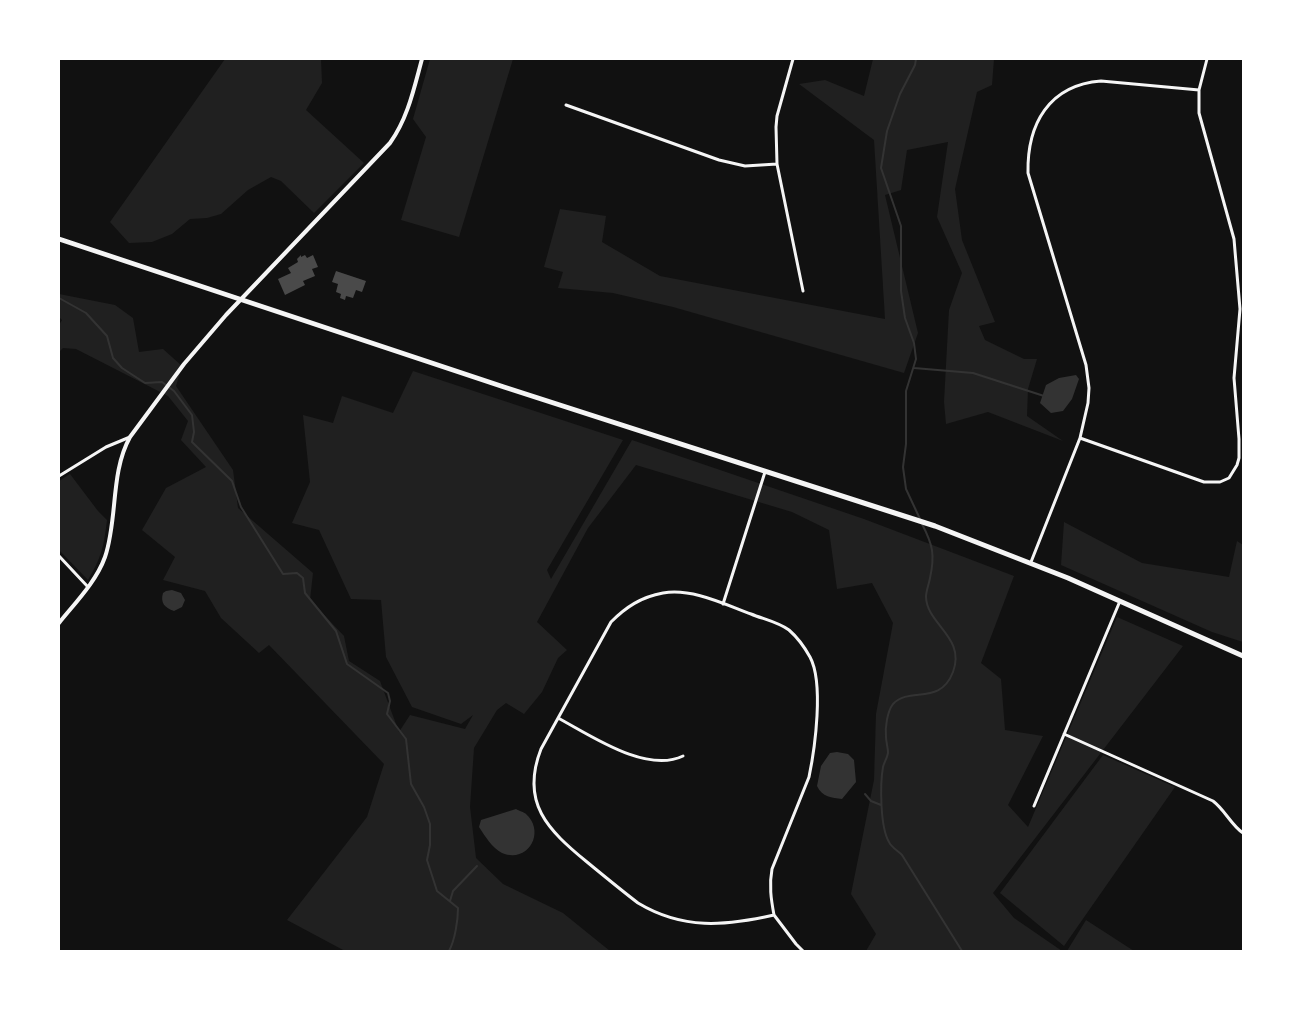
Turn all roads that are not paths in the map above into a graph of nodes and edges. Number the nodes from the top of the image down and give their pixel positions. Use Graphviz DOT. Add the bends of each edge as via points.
graph roads {
  1 [pos="422,59"];
  2 [pos="793,59"];
  3 [pos="1207,59"];
  4 [pos="1199,90"];
  5 [pos="566,105"];
  6 [pos="777,164"];
  7 [pos="59,239"];
  8 [pos="803,291"];
  9 [pos="240,299"];
  10 [pos="130,437"];
  11 [pos="1080,438"];
  12 [pos="766,471"];
  13 [pos="59,476"];
  14 [pos="59,556"];
  15 [pos="1031,562"];
  16 [pos="88,587"];
  17 [pos="1120,601"];
  18 [pos="723,604"];
  19 [pos="59,624"];
  20 [pos="1243,656"];
  21 [pos="558,718"];
  22 [pos="1064,734"];
  23 [pos="683,756"];
  24 [pos="1034,806"];
  25 [pos="1243,832"];
  26 [pos="774,915"];
  27 [pos="803,951"];
  1 -- 9 [label="street" via="407,113 390,143"];
  2 -- 6 [label="street" via="776,127"];
  3 -- 4 [label="street"];
  4 -- 11 [label="street" via="1086,82 1065,91 1046,107 1034,128 1027,154 1028,173 1086,365 1088,402"];
  4 -- 11 [label="street" via="1201,124 1235,250 1240,309 1234,378 1239,439 1237,466 1224,481 1204,482"];
  5 -- 6 [label="street" via="719,160 745,166"];
  6 -- 8 [label="street"];
  7 -- 9 [label="highway"];
  9 -- 10 [label="street" via="171,381"];
  9 -- 12 [label="highway"];
  10 -- 13 [label="street"];
  10 -- 16 [label="street" via="120,463 105,556"];
  11 -- 15 [label="street"];
  12 -- 15 [label="highway" via="906,516"];
  12 -- 18 [label="street"];
  14 -- 16 [label="street"];
  15 -- 17 [label="highway"];
  16 -- 19 [label="street"];
  17 -- 20 [label="highway"];
  17 -- 22 [label="street"];
  18 -- 21 [label="street" via="694,595 667,593 646,597 626,608 611,622"];
  18 -- 26 [label="street" via="789,631 811,658 816,674 818,702 812,761 809,777 772,869"];
  21 -- 23 [label="street" via="618,751 648,759"];
  21 -- 26 [label="street" via="536,761 533,785 540,814 564,843 638,904 660,914 685,922 709,924"];
  22 -- 24 [label="street"];
  22 -- 25 [label="street" via="1214,801"];
  26 -- 27 [label="street"];
}
